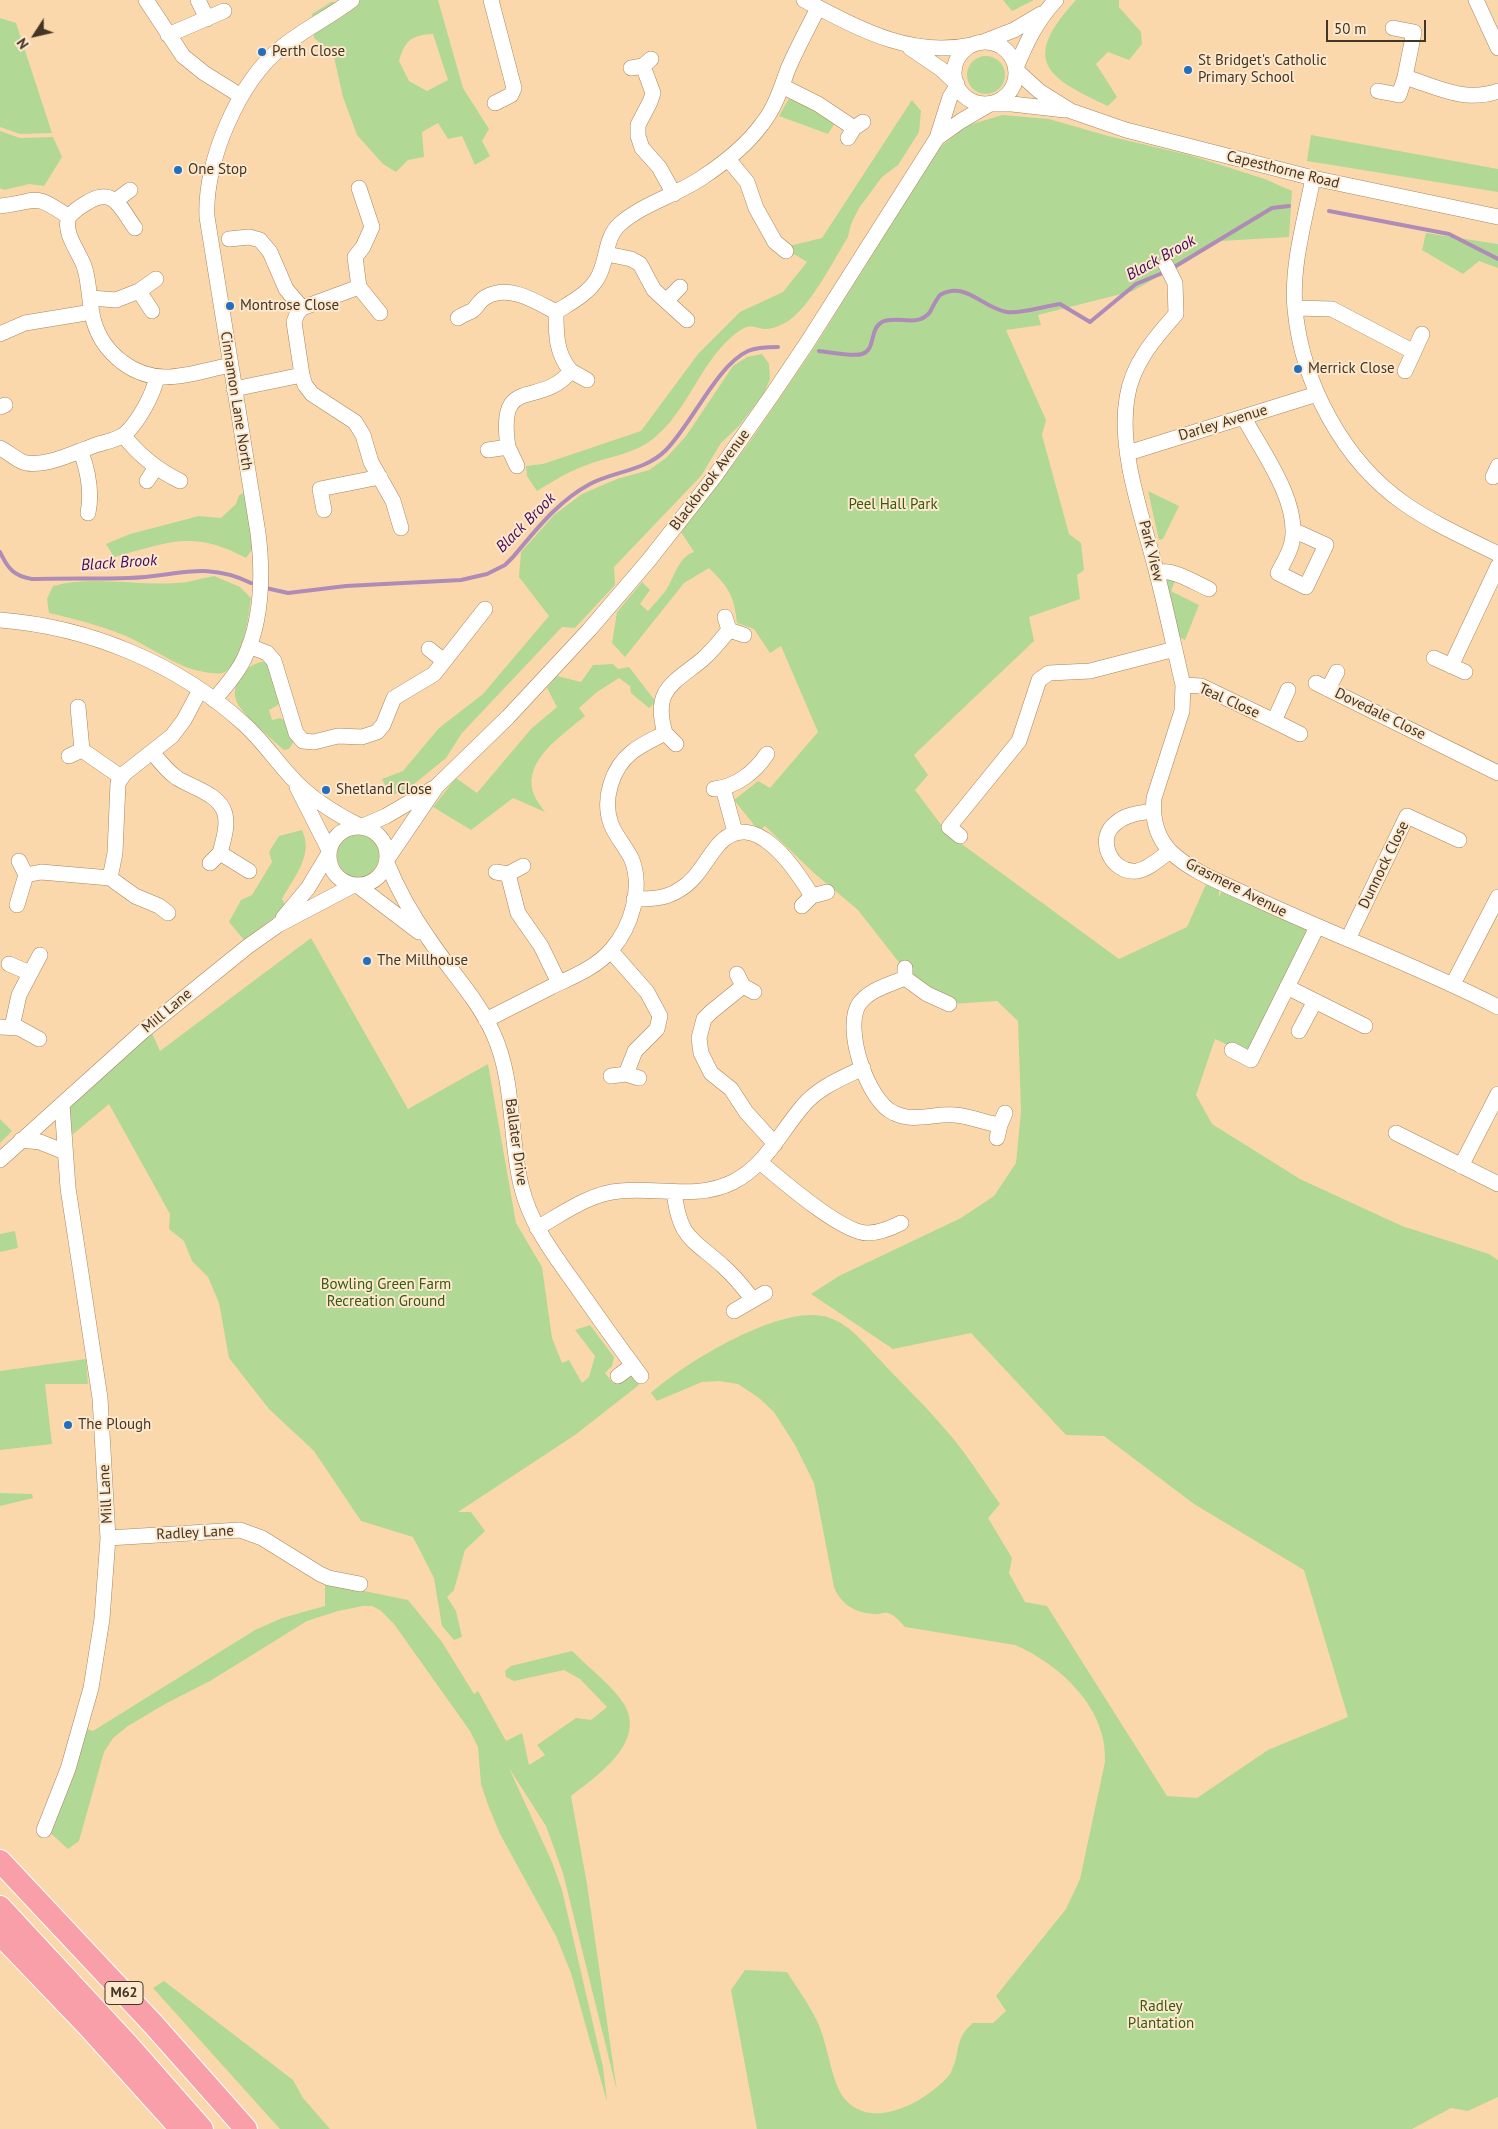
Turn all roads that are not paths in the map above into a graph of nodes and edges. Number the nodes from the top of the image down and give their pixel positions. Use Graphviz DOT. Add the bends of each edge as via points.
graph roads {
  1 [pos="146,0"];
  2 [pos="198,0"];
  3 [pos="491,0"];
  4 [pos="804,0"];
  5 [pos="1476,0"];
  6 [pos="345,2"];
  7 [pos="1050,5"];
  8 [pos="818,8"];
  9 [pos="224,11"];
  10 [pos="207,19"];
  11 [pos="1393,28"];
  12 [pos="168,35"];
  13 [pos="980,43"];
  14 [pos="904,45"];
  15 [pos="1498,48"];
  16 [pos="642,65"];
  17 [pos="1016,69"];
  18 [pos="1405,77"];
  19 [pos="957,85"];
  20 [pos="782,86"];
  21 [pos="1378,91"];
  22 [pos="1498,92"];
  23 [pos="241,96"];
  24 [pos="495,103"];
  25 [pos="991,104"];
  26 [pos="1071,111"];
  27 [pos="855,129"];
  28 [pos="937,138"];
  29 [pos="728,159"];
  30 [pos="1313,178"];
  31 [pos="359,188"];
  32 [pos="130,190"];
  33 [pos="674,194"];
  34 [pos="115,201"];
  35 [pos="0,206"];
  36 [pos="1498,216"];
  37 [pos="69,217"];
  38 [pos="135,228"];
  39 [pos="229,238"];
  40 [pos="775,247"];
  41 [pos="606,254"];
  42 [pos="1166,265"];
  43 [pos="156,279"];
  44 [pos="359,287"];
  45 [pos="680,287"];
  46 [pos="139,291"];
  47 [pos="666,301"];
  48 [pos="92,305"];
  49 [pos="302,308"];
  50 [pos="1295,308"];
  51 [pos="152,311"];
  52 [pos="556,312"];
  53 [pos="380,313"];
  54 [pos="458,318"];
  55 [pos="687,320"];
  56 [pos="0,334"];
  57 [pos="1422,334"];
  58 [pos="1414,352"];
  59 [pos="231,365"];
  60 [pos="571,371"];
  61 [pos="1405,371"];
  62 [pos="302,375"];
  63 [pos="157,378"];
  64 [pos="586,380"];
  65 [pos="234,389"];
  66 [pos="1317,394"];
  67 [pos="1244,418"];
  68 [pos="123,435"];
  69 [pos="508,447"];
  70 [pos="0,448"];
  71 [pos="488,450"];
  72 [pos="81,452"];
  73 [pos="1128,453"];
  74 [pos="517,466"];
  75 [pos="156,467"];
  76 [pos="380,477"];
  77 [pos="147,481"];
  78 [pos="180,481"];
  79 [pos="324,510"];
  80 [pos="88,513"];
  81 [pos="401,528"];
  82 [pos="1293,530"];
  83 [pos="1498,554"];
  84 [pos="1498,566"];
  85 [pos="1157,572"];
  86 [pos="1209,589"];
  87 [pos="485,609"];
  88 [pos="0,620"];
  89 [pos="733,627"];
  90 [pos="249,646"];
  91 [pos="429,649"];
  92 [pos="1175,649"];
  93 [pos="1434,658"];
  94 [pos="444,662"];
  95 [pos="1337,672"];
  96 [pos="1183,685"];
  97 [pos="200,690"];
  98 [pos="1288,690"];
  99 [pos="214,700"];
  100 [pos="78,706"];
  101 [pos="1274,721"];
  102 [pos="1300,734"];
  103 [pos="153,753"];
  104 [pos="766,754"];
  105 [pos="1498,773"];
  106 [pos="121,778"];
  107 [pos="294,780"];
  108 [pos="437,786"];
  109 [pos="946,806"];
  110 [pos="1153,811"];
  111 [pos="957,816"];
  112 [pos="361,826"];
  113 [pos="735,832"];
  114 [pos="960,836"];
  115 [pos="1459,840"];
  116 [pos="1170,851"];
  117 [pos="329,852"];
  118 [pos="19,861"];
  119 [pos="388,861"];
  120 [pos="523,866"];
  121 [pos="249,871"];
  122 [pos="26,876"];
  123 [pos="110,878"];
  124 [pos="356,885"];
  125 [pos="1498,897"];
  126 [pos="813,898"];
  127 [pos="634,899"];
  128 [pos="17,905"];
  129 [pos="168,913"];
  130 [pos="278,925"];
  131 [pos="1317,927"];
  132 [pos="428,939"];
  133 [pos="1348,939"];
  134 [pos="611,951"];
  135 [pos="40,955"];
  136 [pos="9,964"];
  137 [pos="30,973"];
  138 [pos="559,983"];
  139 [pos="745,984"];
  140 [pos="1453,984"];
  141 [pos="1287,987"];
  142 [pos="1314,1001"];
  143 [pos="949,1004"];
  144 [pos="1498,1007"];
  145 [pos="486,1020"];
  146 [pos="1365,1026"];
  147 [pos="6,1027"];
  148 [pos="1300,1030"];
  149 [pos="39,1039"];
  150 [pos="1232,1050"];
  151 [pos="863,1068"];
  152 [pos="625,1076"];
  153 [pos="1498,1094"];
  154 [pos="62,1104"];
  155 [pos="1001,1125"];
  156 [pos="1396,1132"];
  157 [pos="21,1140"];
  158 [pos="775,1144"];
  159 [pos="65,1152"];
  160 [pos="0,1160"];
  161 [pos="760,1162"];
  162 [pos="1461,1166"];
  163 [pos="1498,1184"];
  164 [pos="674,1192"];
  165 [pos="901,1223"];
  166 [pos="537,1228"];
  167 [pos="734,1311"];
  168 [pos="618,1376"];
  169 [pos="108,1538"];
  170 [pos="360,1584"];
  171 [pos="44,1830"];
  172 [pos="0,1860"];
  173 [pos="0,1907"];
  174 [pos="0,1934"];
  175 [pos="181,2129"];
  176 [pos="202,2129"];
  177 [pos="246,2129"];
  1 -- 12 [label="street"];
  2 -- 10 [label="street"];
  3 -- 24 [label="street" via="514,88 511,95"];
  4 -- 8 [label="street"];
  5 -- 15 [label="street"];
  6 -- 23 [label="street, Cinnamon Lane North" via="280,48 258,70"];
  7 -- 13 [label="street" via="1014,30"];
  7 -- 17 [label="street" via="1034,29"];
  8 -- 14 [label="street"];
  8 -- 20 [label="street"];
  9 -- 10 [label="street"];
  10 -- 12 [label="street"];
  11 -- 18 [label="street" via="1414,32"];
  12 -- 23 [label="street" via="183,56"];
  13 -- 14 [label="street" via="940,50"];
  13 -- 17 [label="street" via="1004,49 1010,54"];
  13 -- 19 [label="street" via="970,47 958,59 955,67"];
  14 -- 19 [label="street" via="940,69"];
  16 -- 33 [label="street" via="653,93 638,124 638,136 642,148 659,167"];
  17 -- 25 [label="street" via="1016,79 1008,95"];
  17 -- 26 [label="street, Capesthorne Road" via="1039,91"];
  18 -- 21 [label="street" via="1399,95"];
  18 -- 22 [label="street" via="1459,96"];
  19 -- 25 [label="street" via="975,103"];
  19 -- 28 [label="street, Blackbrook Avenue" via="950,96"];
  20 -- 27 [label="street" via="818,104"];
  20 -- 29 [label="street" via="762,125"];
  23 -- 59 [label="street, Cinnamon Lane North" via="227,123 206,207"];
  25 -- 26 [label="street, Capesthorne Road"];
  25 -- 28 [label="street, Blackbrook Avenue"];
  26 -- 30 [label="street, Capesthorne Road" via="1126,130"];
  28 -- 108 [label="street, Blackbrook Avenue" via="777,388 704,490 589,630 508,717"];
  29 -- 33 [label="street"];
  29 -- 40 [label="street" via="747,182"];
  30 -- 36 [label="street, Capesthorne Road"];
  30 -- 50 [label="street" via="1296,270"];
  31 -- 44 [label="street" via="372,227 355,257"];
  32 -- 34 [label="street"];
  33 -- 41 [label="street" via="619,225 611,235"];
  34 -- 37 [label="street" via="109,196 100,196 77,208"];
  34 -- 38 [label="street"];
  35 -- 37 [label="street" via="37,199 48,202"];
  37 -- 48 [label="street" via="68,232 83,263"];
  39 -- 49 [label="street" via="260,240 270,252 286,289"];
  41 -- 47 [label="street" via="640,264 654,290"];
  41 -- 52 [label="street" via="594,285"];
  42 -- 73 [label="street, Park View" via="1175,283 1176,314 1148,345 1135,372 1127,398 1125,432"];
  43 -- 46 [label="street"];
  44 -- 49 [label="street"];
  44 -- 53 [label="street"];
  45 -- 47 [label="street"];
  46 -- 48 [label="street"];
  46 -- 51 [label="street"];
  47 -- 55 [label="street"];
  48 -- 56 [label="street" via="25,323"];
  48 -- 63 [label="street" via="98,333 114,356 139,373"];
  49 -- 62 [label="street" via="294,322"];
  50 -- 58 [label="street" via="1332,309"];
  50 -- 66 [label="street" via="1307,367"];
  52 -- 54 [label="street" via="528,298 504,292 486,297 476,314"];
  52 -- 60 [label="street" via="558,347"];
  57 -- 58 [label="street"];
  58 -- 61 [label="street"];
  59 -- 63 [label="street"];
  59 -- 65 [label="street, Cinnamon Lane North"];
  60 -- 64 [label="street"];
  60 -- 69 [label="street" via="552,387 511,403 505,417"];
  62 -- 65 [label="street"];
  62 -- 76 [label="street" via="312,394 355,422"];
  63 -- 68 [label="street" via="149,399"];
  65 -- 90 [label="street, Cinnamon Lane North" via="260,554 257,610"];
  66 -- 67 [label="street, Darley Avenue"];
  66 -- 83 [label="street" via="1341,438 1378,481 1429,520"];
  67 -- 73 [label="street, Darley Avenue"];
  67 -- 82 [label="street" via="1282,486"];
  68 -- 72 [label="street"];
  68 -- 75 [label="street"];
  69 -- 71 [label="street"];
  69 -- 74 [label="street"];
  70 -- 72 [label="street" via="20,461 30,463"];
  72 -- 80 [label="street" via="91,501"];
  73 -- 85 [label="street, Park View"];
  75 -- 77 [label="street"];
  75 -- 78 [label="street"];
  76 -- 79 [label="street" via="320,489"];
  76 -- 81 [label="street" via="393,501"];
  84 -- 93 [label="street" via="1458,669"];
  85 -- 86 [label="street" via="1175,574"];
  85 -- 92 [label="street, Park View"];
  87 -- 94 [label="street"];
  88 -- 97 [label="street" via="40,624 102,641 167,669"];
  89 -- 127 [label="street" via="666,690 662,723 671,739 639,747 628,756 609,790 611,823 634,870"];
  90 -- 94 [label="street" via="267,653 277,665 282,712 306,742 338,736 368,736 377,732 394,698 430,678"];
  90 -- 99 [label="street, Cinnamon Lane North" via="240,666"];
  91 -- 94 [label="street"];
  92 -- 96 [label="street, Grasmere Avenue"];
  92 -- 111 [label="street" via="1090,671 1049,673 1038,680 1019,741"];
  95 -- 105 [label="street, Dovedale Close" via="1322,686 1429,745"];
  96 -- 101 [label="street, Teal Close" via="1200,686"];
  96 -- 110 [label="street, Grasmere Avenue" via="1182,711 1154,798"];
  97 -- 99 [label="street"];
  97 -- 103 [label="street" via="177,730"];
  98 -- 101 [label="street, Teal Close"];
  99 -- 107 [label="street" via="244,724"];
  100 -- 106 [label="street" via="75,753"];
  101 -- 102 [label="street, Teal Close"];
  103 -- 106 [label="street"];
  103 -- 121 [label="street" via="175,777 208,794 222,806 226,824 215,858"];
  104 -- 113 [label="street" via="753,772 719,788"];
  106 -- 123 [label="street" via="117,789 115,853"];
  107 -- 112 [label="street" via="334,812"];
  107 -- 117 [label="street"];
  108 -- 112 [label="street, Blackbrook Avenue" via="386,816"];
  108 -- 119 [label="street, Blackbrook Avenue"];
  109 -- 111 [label="street"];
  110 -- 116 [label="street, Grasmere Avenue" via="1158,832"];
  110 -- 116 [label="street" via="1132,815 1111,827 1106,840 1109,855 1118,866 1132,871 1146,867"];
  111 -- 114 [label="street" via="949,827"];
  112 -- 117 [label="street" via="351,827 337,835"];
  112 -- 119 [label="street" via="379,834 384,841"];
  113 -- 126 [label="street" via="752,833 774,847 797,871"];
  113 -- 127 [label="street" via="679,890 661,898"];
  115 -- 133 [label="street, Dunnock Close" via="1407,816"];
  116 -- 131 [label="street, Grasmere Avenue" via="1193,867"];
  117 -- 124 [label="street" via="333,870 346,882"];
  117 -- 130 [label="street, Mill Lane" via="308,888"];
  118 -- 122 [label="street"];
  119 -- 124 [label="street" via="379,877"];
  119 -- 132 [label="street, Ballater Drive" via="405,901"];
  120 -- 138 [label="street" via="502,873 518,913 541,946"];
  122 -- 123 [label="street" via="41,872"];
  122 -- 128 [label="street"];
  123 -- 129 [label="street"];
  124 -- 130 [label="street, Mill Lane"];
  124 -- 132 [label="street, Ballater Drive"];
  125 -- 140 [label="street"];
  127 -- 134 [label="street" via="628,924"];
  130 -- 154 [label="street, Mill Lane" via="174,1005"];
  131 -- 133 [label="street, Grasmere Avenue"];
  131 -- 141 [label="street"];
  132 -- 145 [label="street, Ballater Drive"];
  133 -- 140 [label="street, Grasmere Avenue"];
  134 -- 138 [label="street" via="594,965"];
  134 -- 152 [label="street" via="647,992 660,1016 657,1029 635,1051"];
  135 -- 137 [label="street"];
  136 -- 137 [label="street"];
  137 -- 147 [label="street"];
  138 -- 145 [label="street"];
  139 -- 158 [label="street" via="704,1019 701,1053 711,1073 731,1089 746,1112"];
  140 -- 144 [label="street, Grasmere Avenue"];
  141 -- 142 [label="street"];
  141 -- 150 [label="street" via="1251,1060"];
  142 -- 146 [label="street"];
  142 -- 148 [label="street"];
  143 -- 151 [label="street" via="927,994 905,973 866,997 856,1011 852,1028"];
  145 -- 166 [label="street, Ballater Drive" via="505,1069 517,1167 526,1204"];
  147 -- 149 [label="street"];
  151 -- 155 [label="street" via="880,1103 895,1114 916,1118 955,1115"];
  151 -- 158 [label="street" via="829,1084 803,1105"];
  153 -- 162 [label="street"];
  154 -- 157 [label="street, Mill Lane"];
  154 -- 159 [label="street, Mill Lane"];
  156 -- 162 [label="street"];
  157 -- 159 [label="street" via="40,1142"];
  157 -- 160 [label="street, Mill Lane"];
  158 -- 161 [label="street"];
  159 -- 169 [label="street, Mill Lane" via="100,1398"];
  161 -- 164 [label="street" via="741,1178 716,1189"];
  161 -- 165 [label="street" via="799,1195 851,1230 867,1233"];
  162 -- 163 [label="street"];
  164 -- 166 [label="street" via="610,1192"];
  164 -- 167 [label="street" via="682,1227 700,1248 759,1297"];
  166 -- 168 [label="street, Ballater Drive" via="637,1370"];
  169 -- 170 [label="street, Radley Lane" via="240,1530 272,1543 320,1574"];
  169 -- 171 [label="street, Mill Lane" via="102,1619 90,1688 68,1769"];
  172 -- 177 [label="highway, M62"];
  173 -- 176 [label="highway, M62"];
  174 -- 175 [label="highway"];
}
